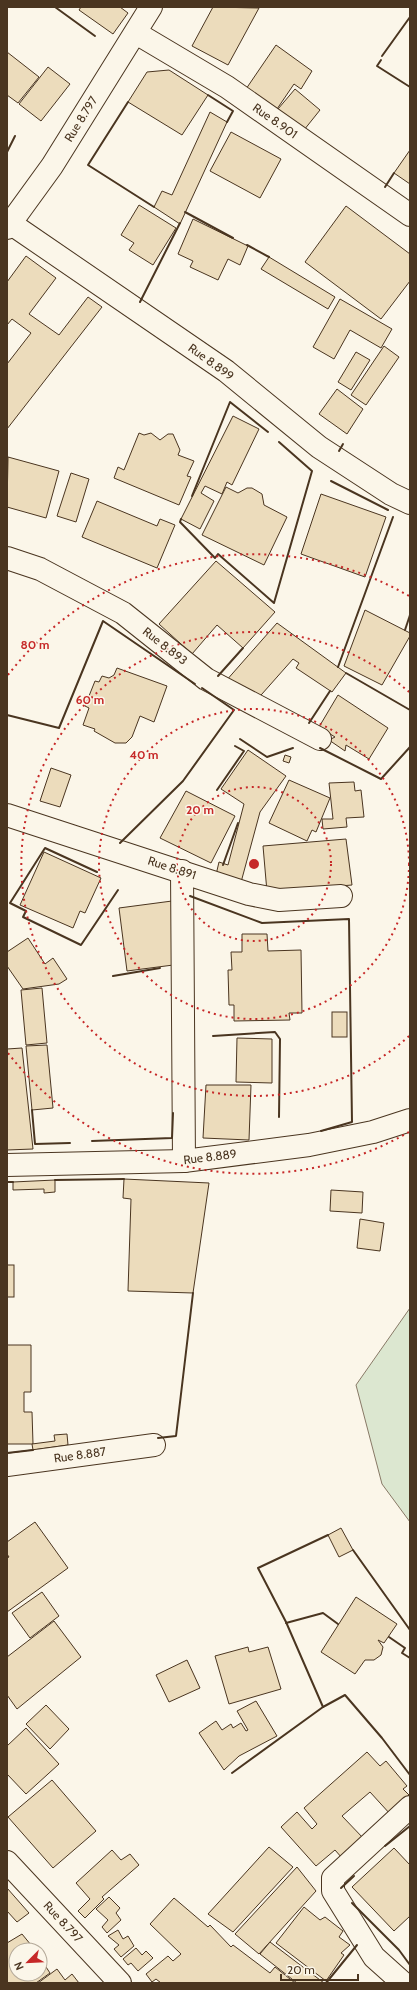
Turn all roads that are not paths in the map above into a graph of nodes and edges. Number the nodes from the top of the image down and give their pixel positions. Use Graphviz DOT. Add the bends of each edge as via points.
graph roads {
  1 [pos="151,7"];
  2 [pos="136,33"];
  3 [pos="410,215"];
  4 [pos="8,226"];
  5 [pos="410,503"];
  6 [pos="7,558"];
  7 [pos="320,739"];
  8 [pos="7,815"];
  9 [pos="182,871"];
  10 [pos="341,896"];
  11 [pos="410,1120"];
  12 [pos="184,1161"];
  13 [pos="7,1165"];
  14 [pos="154,1445"];
  15 [pos="7,1465"];
  16 [pos="410,1807"];
  17 [pos="7,1862"];
  18 [pos="120,1983"];
  19 [pos="403,1983"];
  1 -- 2 [label="street, Rue 8.797"];
  2 -- 3 [label="street, Rue 8.901" via="227,87"];
  2 -- 4 [label="street, Rue 8.797" via="52,166"];
  4 -- 5 [label="street, Rue 8.899" via="226,371 319,447 391,494"];
  6 -- 7 [label="street, Rue 8.893" via="40,569 123,613 206,679"];
  8 -- 9 [label="street, Rue 8.891"];
  9 -- 10 [label="street, Rue 8.891" via="249,894 279,900"];
  9 -- 12 [label="street"];
  11 -- 12 [label="street, Rue 8.889" via="373,1132 309,1144"];
  12 -- 13 [label="street, Rue 8.889"];
  14 -- 15 [label="street, Rue 8.887"];
  16 -- 19 [label="street" via="333,1878 333,1891 374,1957"];
  17 -- 18 [label="street, Rue 8.797"];
}
